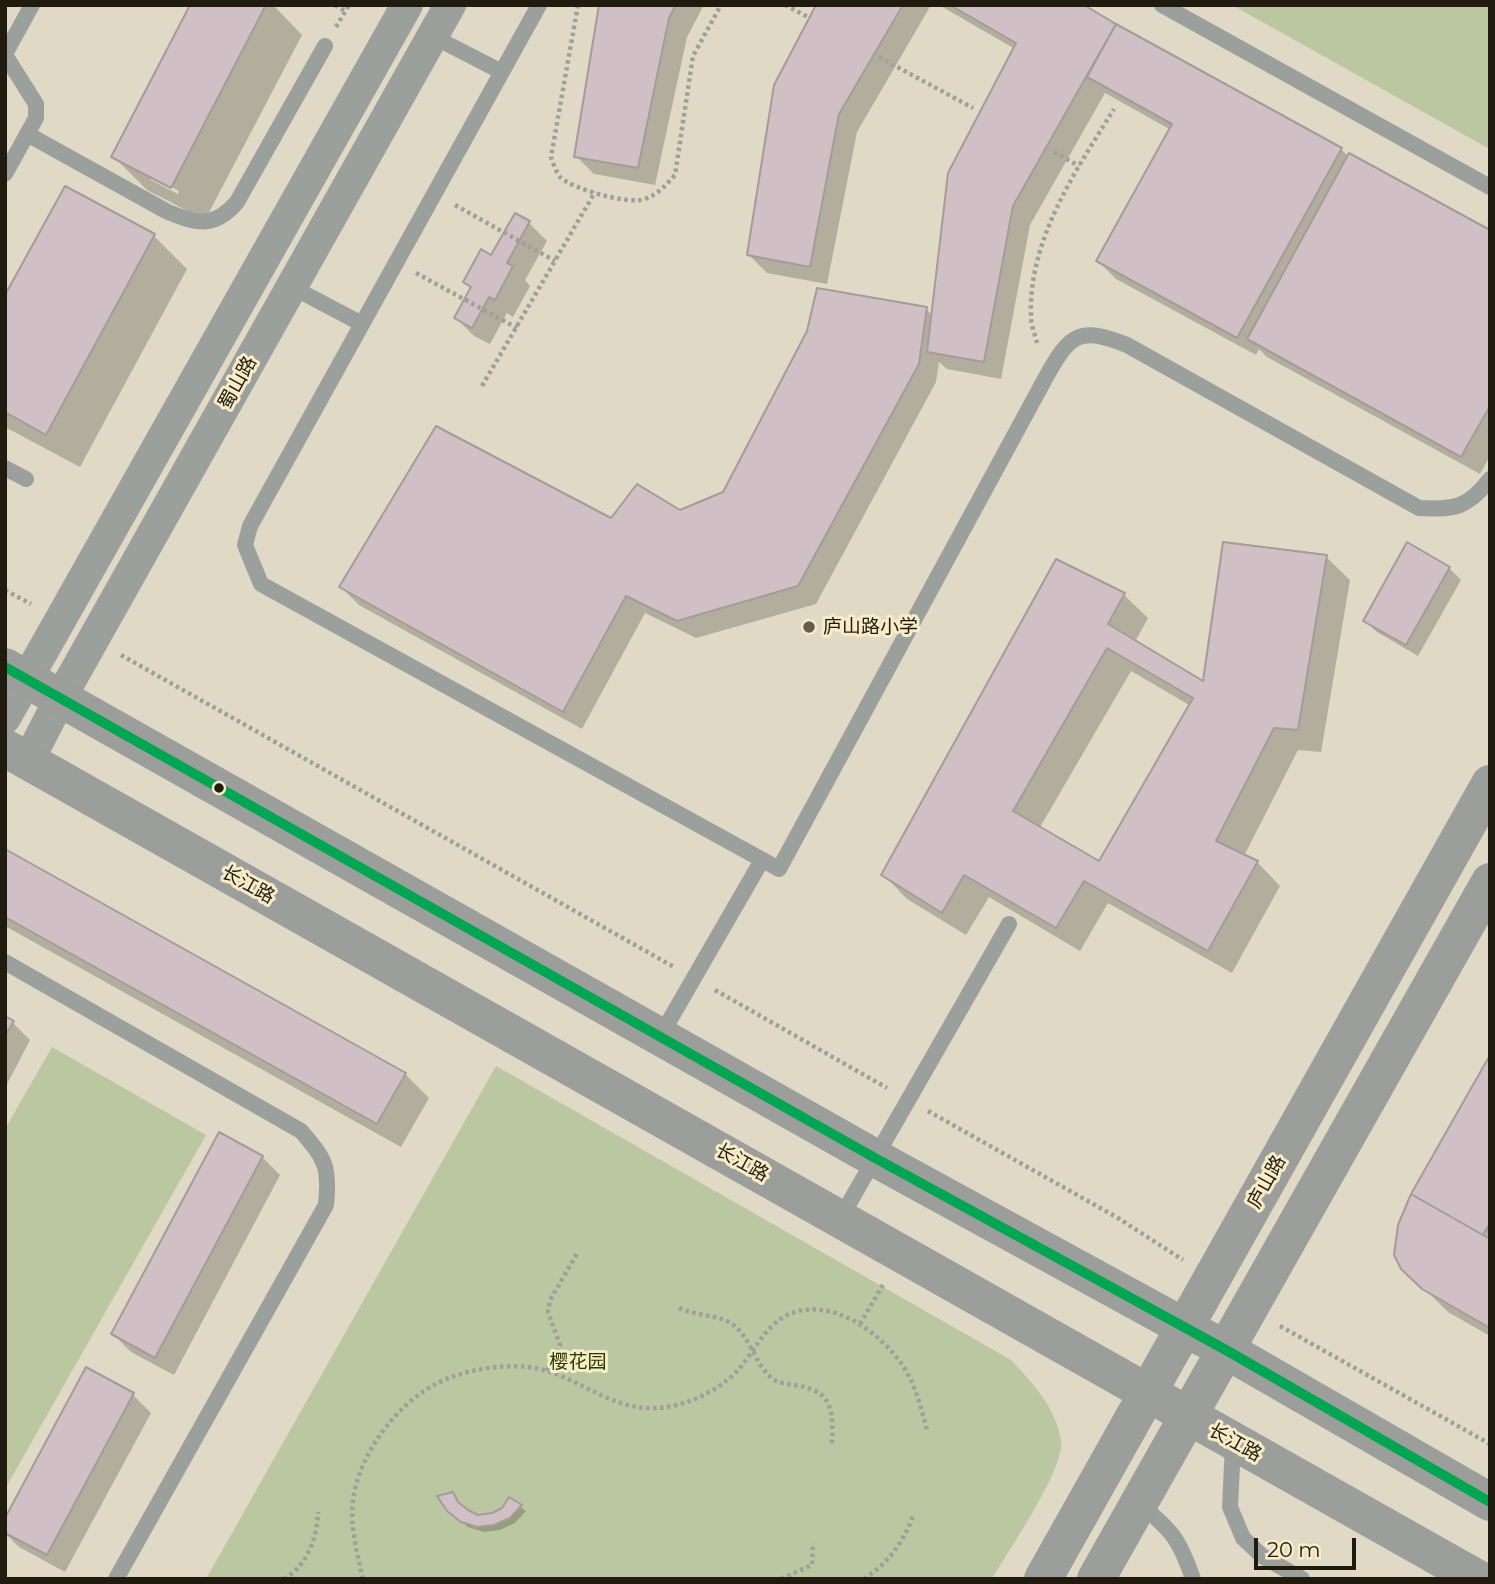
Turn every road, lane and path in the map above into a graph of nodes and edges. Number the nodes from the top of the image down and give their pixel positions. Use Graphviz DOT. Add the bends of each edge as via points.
graph roads {
  1 [pos="32,5"];
  2 [pos="335,5"];
  3 [pos="407,5"];
  4 [pos="450,5"];
  5 [pos="539,5"];
  6 [pos="578,5"];
  7 [pos="721,5"];
  8 [pos="785,5"];
  9 [pos="1162,5"];
  10 [pos="345,11"];
  11 [pos="808,18"];
  12 [pos="432,36"];
  13 [pos="325,46"];
  14 [pos="5,55"];
  15 [pos="879,57"];
  16 [pos="502,72"];
  17 [pos="973,108"];
  18 [pos="1114,109"];
  19 [pos="27,134"];
  20 [pos="1054,152"];
  21 [pos="1079,166"];
  22 [pos="5,174"];
  23 [pos="1490,187"];
  24 [pos="595,192"];
  25 [pos="435,193"];
  26 [pos="555,261"];
  27 [pos="396,262"];
  28 [pos="292,287"];
  29 [pos="362,324"];
  30 [pos="517,328"];
  31 [pos="1046,377"];
  32 [pos="482,386"];
  33 [pos="5,468"];
  34 [pos="26,479"];
  35 [pos="1490,479"];
  36 [pos="5,590"];
  37 [pos="61,621"];
  38 [pos="93,639"];
  39 [pos="17,673"];
  40 [pos="61,697"];
  41 [pos="5,718"];
  42 [pos="17,755"];
  43 [pos="1490,784"];
  44 [pos="762,860"];
  45 [pos="1490,882"];
  46 [pos="1009,923"];
  47 [pos="5,962"];
  48 [pos="694,979"];
  49 [pos="661,1035"];
  50 [pos="908,1099"];
  51 [pos="875,1158"];
  52 [pos="840,1219"];
  53 [pos="579,1252"];
  54 [pos="901,1254"];
  55 [pos="1212,1279"];
  56 [pos="678,1308"];
  57 [pos="1250,1308"];
  58 [pos="860,1324"];
  59 [pos="1185,1328"];
  60 [pos="753,1349"];
  61 [pos="1226,1350"];
  62 [pos="547,1371"];
  63 [pos="1148,1395"];
  64 [pos="1188,1418"];
  65 [pos="927,1430"];
  66 [pos="832,1443"];
  67 [pos="1233,1443"];
  68 [pos="1490,1444"];
  69 [pos="1490,1502"];
  70 [pos="1139,1503"];
  71 [pos="318,1512"];
  72 [pos="913,1516"];
  73 [pos="813,1543"];
  74 [pos="116,1579"];
  75 [pos="284,1579"];
  76 [pos="363,1579"];
  77 [pos="781,1579"];
  78 [pos="864,1579"];
  79 [pos="1043,1579"];
  80 [pos="1096,1579"];
  81 [pos="1193,1579"];
  82 [pos="1302,1579"];
  83 [pos="1478,1579"];
  1 -- 14 [label="lane"];
  2 -- 10 [label="path"];
  3 -- 37 [label="street, 蜀山路"];
  4 -- 12 [label="street, 蜀山路"];
  5 -- 16 [label="lane"];
  6 -- 24 [label="path" via="551,157 559,176"];
  7 -- 24 [label="path" via="693,56 675,175 662,190 643,200"];
  8 -- 11 [label="path"];
  9 -- 23 [label="lane"];
  12 -- 16 [label="lane"];
  12 -- 28 [label="street, 蜀山路"];
  13 -- 19 [label="lane" via="237,202 211,222 188,220 166,211"];
  14 -- 19 [label="lane" via="36,104 36,118"];
  15 -- 17 [label="path"];
  16 -- 25 [label="lane"];
  18 -- 21 [label="path"];
  19 -- 22 [label="lane"];
  20 -- 21 [label="path"];
  21 -- 31 [label="path" via="1045,232 1033,280 1030,319"];
  24 -- 26 [label="path"];
  25 -- 26 [label="path"];
  25 -- 27 [label="lane"];
  26 -- 30 [label="path"];
  27 -- 29 [label="lane"];
  27 -- 30 [label="path"];
  28 -- 29 [label="lane"];
  28 -- 38 [label="street, 蜀山路"];
  29 -- 44 [label="lane" via="250,526 245,545 261,584"];
  30 -- 32 [label="path"];
  31 -- 35 [label="lane" via="1067,343 1083,335 1104,336 1419,508 1459,506"];
  31 -- 44 [label="lane" via="779,869"];
  33 -- 34 [label="lane"];
  36 -- 37 [label="path"];
  37 -- 39 [label="street, 蜀山路"];
  38 -- 40 [label="street, 蜀山路"];
  38 -- 48 [label="path"];
  39 -- 40 [label="street"];
  39 -- 41 [label="street, 蜀山路"];
  40 -- 42 [label="street, 蜀山路"];
  40 -- 49 [label="street"];
  42 -- 52 [label="street, 长江路"];
  43 -- 55 [label="street, 庐山路"];
  44 -- 48 [label="lane"];
  45 -- 57 [label="street"];
  46 -- 50 [label="lane"];
  47 -- 74 [label="lane" via="301,1131 322,1156 328,1179 326,1205"];
  48 -- 49 [label="lane"];
  48 -- 50 [label="path"];
  49 -- 51 [label="street"];
  50 -- 51 [label="lane"];
  50 -- 55 [label="path" via="1118,1218"];
  51 -- 52 [label="lane"];
  51 -- 59 [label="street"];
  52 -- 54 [label="street, 长江路"];
  53 -- 62 [label="path" via="550,1300 548,1312 560,1345"];
  54 -- 58 [label="path"];
  54 -- 63 [label="street, 长江路"];
  55 -- 59 [label="street, 庐山路"];
  56 -- 60 [label="path" via="721,1317 743,1334"];
  57 -- 61 [label="street"];
  57 -- 68 [label="path"];
  58 -- 60 [label="path" via="831,1311 802,1311 775,1323"];
  58 -- 65 [label="path" via="903,1366"];
  59 -- 61 [label="street"];
  59 -- 63 [label="street, 庐山路"];
  60 -- 62 [label="path" via="724,1383 665,1408 614,1401"];
  60 -- 66 [label="path" via="760,1365 778,1382 813,1388 821,1394 831,1407"];
  61 -- 64 [label="street"];
  61 -- 69 [label="street"];
  62 -- 76 [label="path" via="507,1366 456,1376 435,1384 399,1412 371,1449 353,1501"];
  63 -- 64 [label="street, 长江路"];
  63 -- 79 [label="street, 庐山路"];
  64 -- 67 [label="street, 长江路"];
  64 -- 70 [label="street"];
  67 -- 82 [label="lane" via="1230,1507 1243,1538 1262,1556"];
  67 -- 83 [label="street, 长江路"];
  70 -- 80 [label="street"];
  70 -- 81 [label="lane" via="1167,1527 1182,1548"];
  71 -- 75 [label="path" via="318,1527 302,1564"];
  72 -- 78 [label="path" via="895,1551"];
  73 -- 77 [label="path" via="812,1565"];
}
